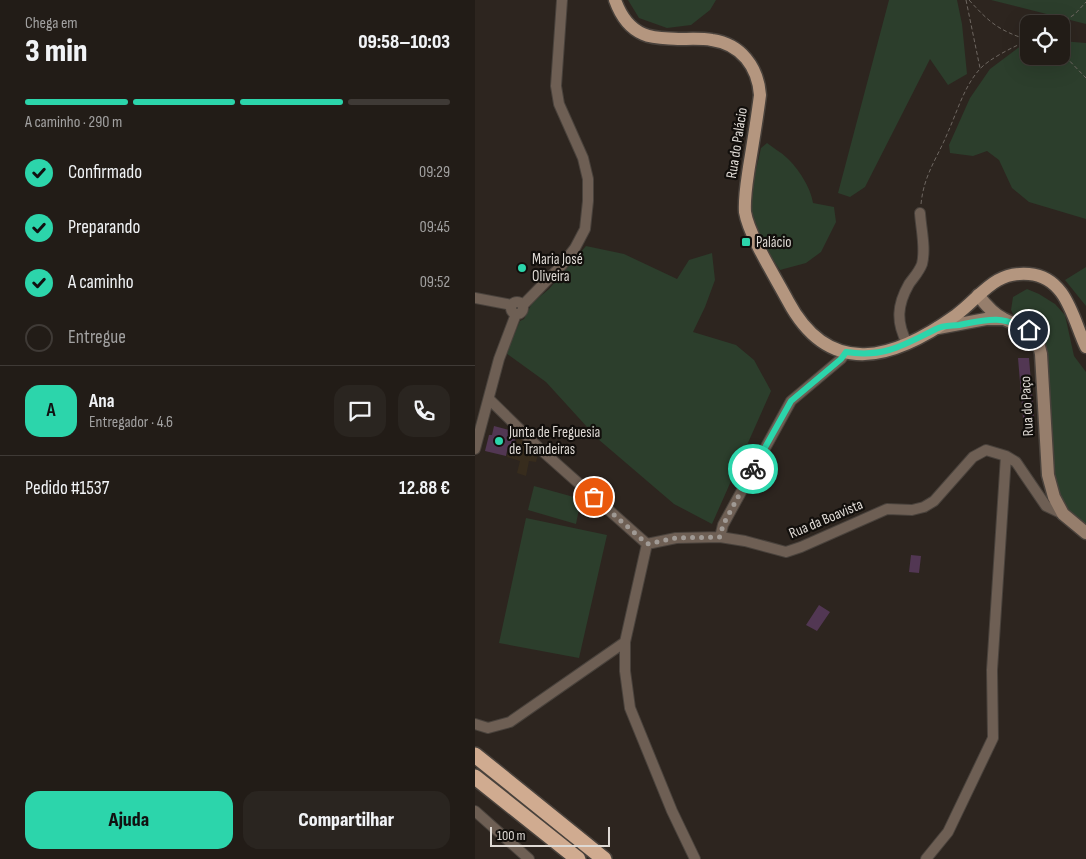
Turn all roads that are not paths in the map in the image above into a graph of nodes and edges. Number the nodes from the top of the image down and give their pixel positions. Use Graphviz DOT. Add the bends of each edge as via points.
graph roads {
  1 [pos="562,0"];
  2 [pos="615,0"];
  3 [pos="920,213"];
  4 [pos="475,298"];
  5 [pos="974,299"];
  6 [pos="514,310"];
  7 [pos="986,319"];
  8 [pos="1004,319"];
  9 [pos="938,328"];
  10 [pos="907,343"];
  11 [pos="1086,347"];
  12 [pos="846,352"];
  13 [pos="489,399"];
  14 [pos="475,449"];
  15 [pos="1006,456"];
  16 [pos="1063,514"];
  17 [pos="1086,533"];
  18 [pos="720,537"];
  19 [pos="647,544"];
  20 [pos="625,642"];
  21 [pos="475,724"];
  22 [pos="475,756"];
  23 [pos="475,777"];
  24 [pos="475,812"];
  25 [pos="529,859"];
  26 [pos="578,859"];
  27 [pos="604,859"];
  28 [pos="695,859"];
  29 [pos="926,859"];
  1 -- 6 [label="street" via="556,86 559,104 583,158 588,180 585,229 575,248 523,305 523,311"];
  2 -- 12 [label="main road, Rua do Palácio" via="620,13 643,34 656,38 712,40 731,45 746,57 759,83 760,96 745,193 745,212 751,230 795,314 809,332 826,346"];
  3 -- 10 [label="street" via="922,261 905,293 899,316 901,332"];
  4 -- 6 [label="street"];
  5 -- 7 [label="street" via="976,310"];
  5 -- 8 [label="street, Rua do Paço"];
  5 -- 9 [label="main road, Rua do Palácio"];
  5 -- 11 [label="main road, Rua do Palácio" via="1001,277 1031,274 1045,279 1067,299"];
  6 -- 13 [label="street"];
  7 -- 8 [label="street"];
  7 -- 9 [label="street"];
  8 -- 16 [label="street, Rua do Paço" via="1029,330 1038,342 1048,475 1053,497"];
  9 -- 10 [label="main road, Rua do Palácio"];
  10 -- 12 [label="main road, Rua do Palácio" via="873,354"];
  12 -- 18 [label="street" via="791,401 723,525"];
  13 -- 14 [label="street"];
  13 -- 19 [label="street"];
  15 -- 16 [label="street" via="1016,462 1046,506"];
  15 -- 18 [label="street, Rua da Boavista" via="986,450 973,457 924,507 887,509 786,552"];
  15 -- 29 [label="street" via="992,670 993,738 948,832"];
  16 -- 17 [label="street, Rua do Paço"];
  18 -- 19 [label="street, Rua da Boavista" via="676,538"];
  19 -- 20 [label="street"];
  20 -- 21 [label="street" via="510,722 488,728"];
  20 -- 28 [label="street" via="630,708"];
  22 -- 27 [label="highway"];
  23 -- 26 [label="highway"];
  24 -- 25 [label="street"];
}
